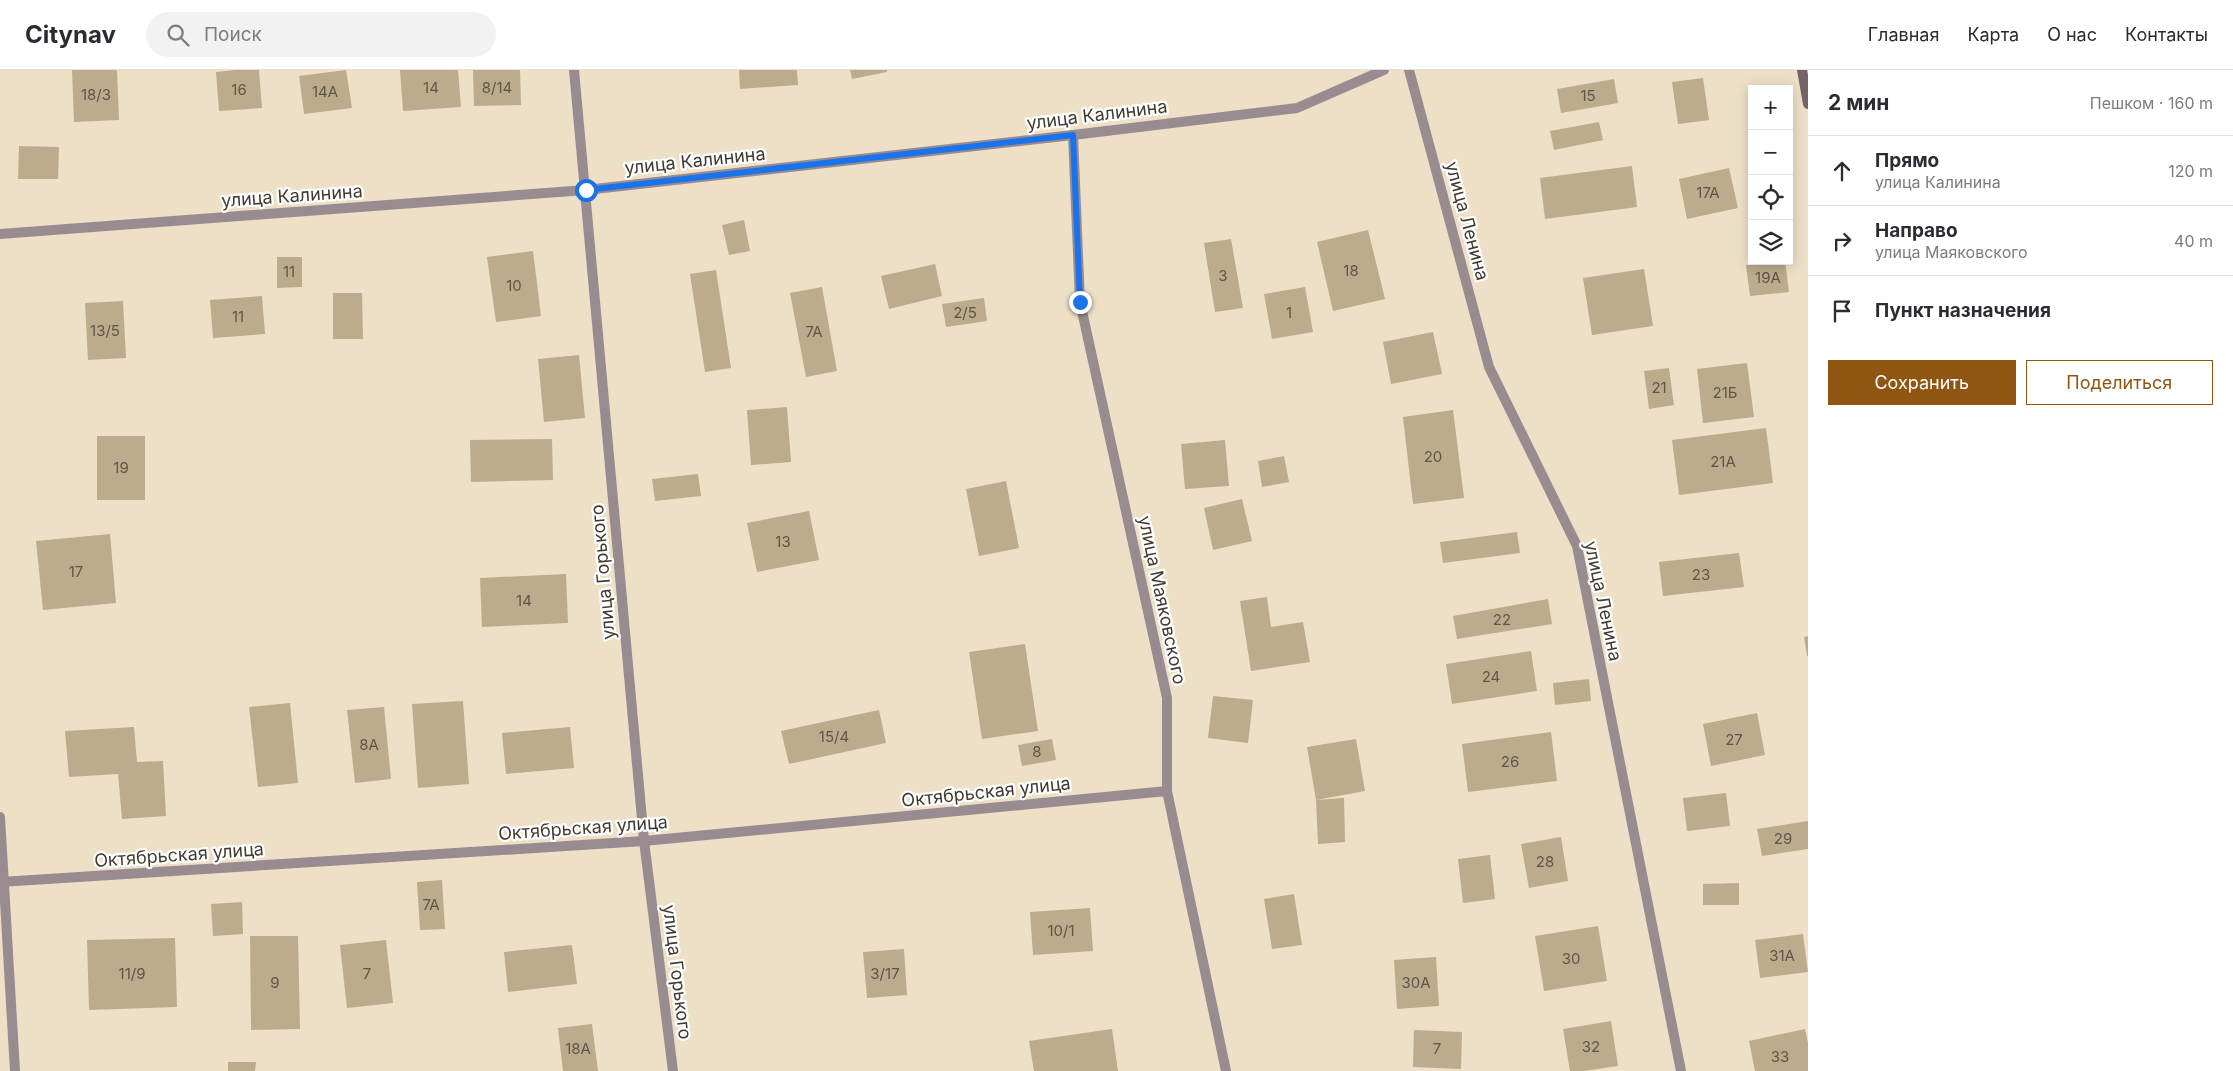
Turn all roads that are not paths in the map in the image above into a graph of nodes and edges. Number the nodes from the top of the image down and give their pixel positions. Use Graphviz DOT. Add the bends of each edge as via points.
graph roads {
  1 [pos="574,70"];
  2 [pos="1384,70"];
  3 [pos="1410,70"];
  4 [pos="1802,70"];
  5 [pos="1808,104"];
  6 [pos="1073,135"];
  7 [pos="586,190"];
  8 [pos="0,234"];
  9 [pos="1167,791"];
  10 [pos="0,817"];
  11 [pos="644,842"];
  12 [pos="2,882"];
  13 [pos="15,1071"];
  14 [pos="673,1071"];
  15 [pos="1226,1071"];
  16 [pos="1681,1071"];
  1 -- 7 [label="street, улица Горького"];
  2 -- 6 [label="street, улица Калинина" via="1298,108"];
  3 -- 16 [label="street, улица Ленина" via="1489,367 1577,546"];
  4 -- 5 [label="main road"];
  6 -- 7 [label="street, улица Калинина"];
  6 -- 9 [label="street, улица Маяковского" via="1080,302 1167,698"];
  7 -- 8 [label="street, улица Калинина"];
  7 -- 11 [label="street, улица Горького"];
  9 -- 11 [label="street, Октябрьская улица"];
  9 -- 15 [label="street, улица Маяковского"];
  10 -- 12 [label="street"];
  11 -- 12 [label="street, Октябрьская улица"];
  11 -- 14 [label="street, улица Горького"];
  12 -- 13 [label="street"];
}
